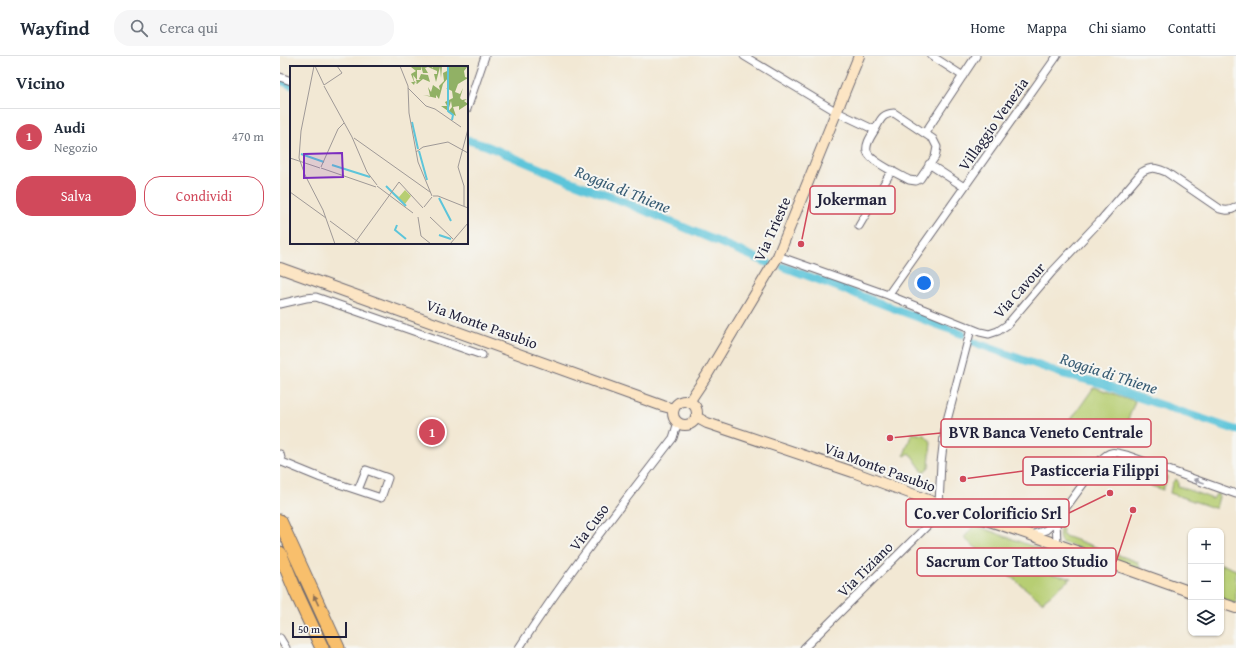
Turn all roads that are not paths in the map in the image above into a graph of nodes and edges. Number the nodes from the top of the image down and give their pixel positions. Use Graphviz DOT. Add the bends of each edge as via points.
graph roads {
  1 [pos="484,56"];
  2 [pos="744,56"];
  3 [pos="859,56"];
  4 [pos="932,56"];
  5 [pos="976,56"];
  6 [pos="1057,56"];
  7 [pos="963,76"];
  8 [pos="280,77"];
  9 [pos="290,81"];
  10 [pos="468,106"];
  11 [pos="837,112"];
  12 [pos="875,130"];
  13 [pos="926,133"];
  14 [pos="929,164"];
  15 [pos="892,170"];
  16 [pos="964,187"];
  17 [pos="1236,207"];
  18 [pos="859,226"];
  19 [pos="778,256"];
  20 [pos="280,268"];
  21 [pos="888,295"];
  22 [pos="280,304"];
  23 [pos="971,329"];
  24 [pos="482,355"];
  25 [pos="689,402"];
  26 [pos="674,408"];
  27 [pos="696,417"];
  28 [pos="678,422"];
  29 [pos="280,454"];
  30 [pos="358,490"];
  31 [pos="1236,494"];
  32 [pos="939,504"];
  33 [pos="1056,521"];
  34 [pos="281,525"];
  35 [pos="1031,534"];
  36 [pos="1057,543"];
  37 [pos="280,553"];
  38 [pos="1188,591"];
  39 [pos="1224,604"];
  40 [pos="1236,608"];
  41 [pos="280,638"];
  42 [pos="286,648"];
  43 [pos="322,648"];
  44 [pos="338,648"];
  45 [pos="519,648"];
  46 [pos="804,648"];
  1 -- 10 [label="street"];
  2 -- 11 [label="street"];
  3 -- 11 [label="main road, Via Trieste"];
  4 -- 7 [label="street"];
  5 -- 7 [label="street"];
  6 -- 16 [label="street, Villaggio Venezia"];
  7 -- 13 [label="street"];
  8 -- 9 [label="street"];
  11 -- 12 [label="street"];
  11 -- 19 [label="main road, Via Trieste"];
  12 -- 13 [label="street, Villaggio Venezia" via="881,118 886,114 894,114"];
  12 -- 15 [label="street, Villaggio Venezia" via="867,145 867,151 872,158"];
  13 -- 14 [label="street, Villaggio Venezia" via="937,147 935,156"];
  14 -- 15 [label="street, Villaggio Venezia" via="916,181 909,180"];
  14 -- 16 [label="street, Villaggio Venezia"];
  15 -- 18 [label="street"];
  16 -- 21 [label="street, Villaggio Venezia"];
  17 -- 23 [label="street, Via Cavour" via="1226,211 1220,209 1166,172 1149,168 1142,172 1007,325 989,334"];
  19 -- 21 [label="street, Via Cavour"];
  19 -- 25 [label="main road, Via Trieste" via="708,375"];
  20 -- 26 [label="main road, Via Monte Pasubio"];
  21 -- 23 [label="street, Via Cavour"];
  22 -- 24 [label="street, Via Monte Pasubio" via="316,297"];
  23 -- 32 [label="street" via="945,428"];
  25 -- 26 [label="main road" via="682,402"];
  25 -- 27 [label="main road" via="696,410"];
  26 -- 28 [label="main road" via="673,416"];
  27 -- 28 [label="main road" via="692,423"];
  27 -- 32 [label="main road, Via Monte Pasubio"];
  28 -- 45 [label="street, Via Cuso" via="673,438 572,570"];
  29 -- 30 [label="street" via="282,462"];
  30 -- 30 [label="street" via="381,498 388,478 366,470"];
  31 -- 33 [label="street, one-way" via="1113,452 1100,461"];
  32 -- 35 [label="main road, Via Monte Pasubio"];
  32 -- 46 [label="street, Via Tiziano" via="936,517"];
  33 -- 35 [label="street" via="1046,530"];
  33 -- 36 [label="street"];
  44 -- 34 [label="highway, one-way"];
  35 -- 36 [label="main road, Via Monte Pasubio"];
  36 -- 38 [label="main road, Via Monte Pasubio"];
  37 -- 43 [label="highway"];
  39 -- 40 [label="main road"];
  41 -- 42 [label="street"];
}
